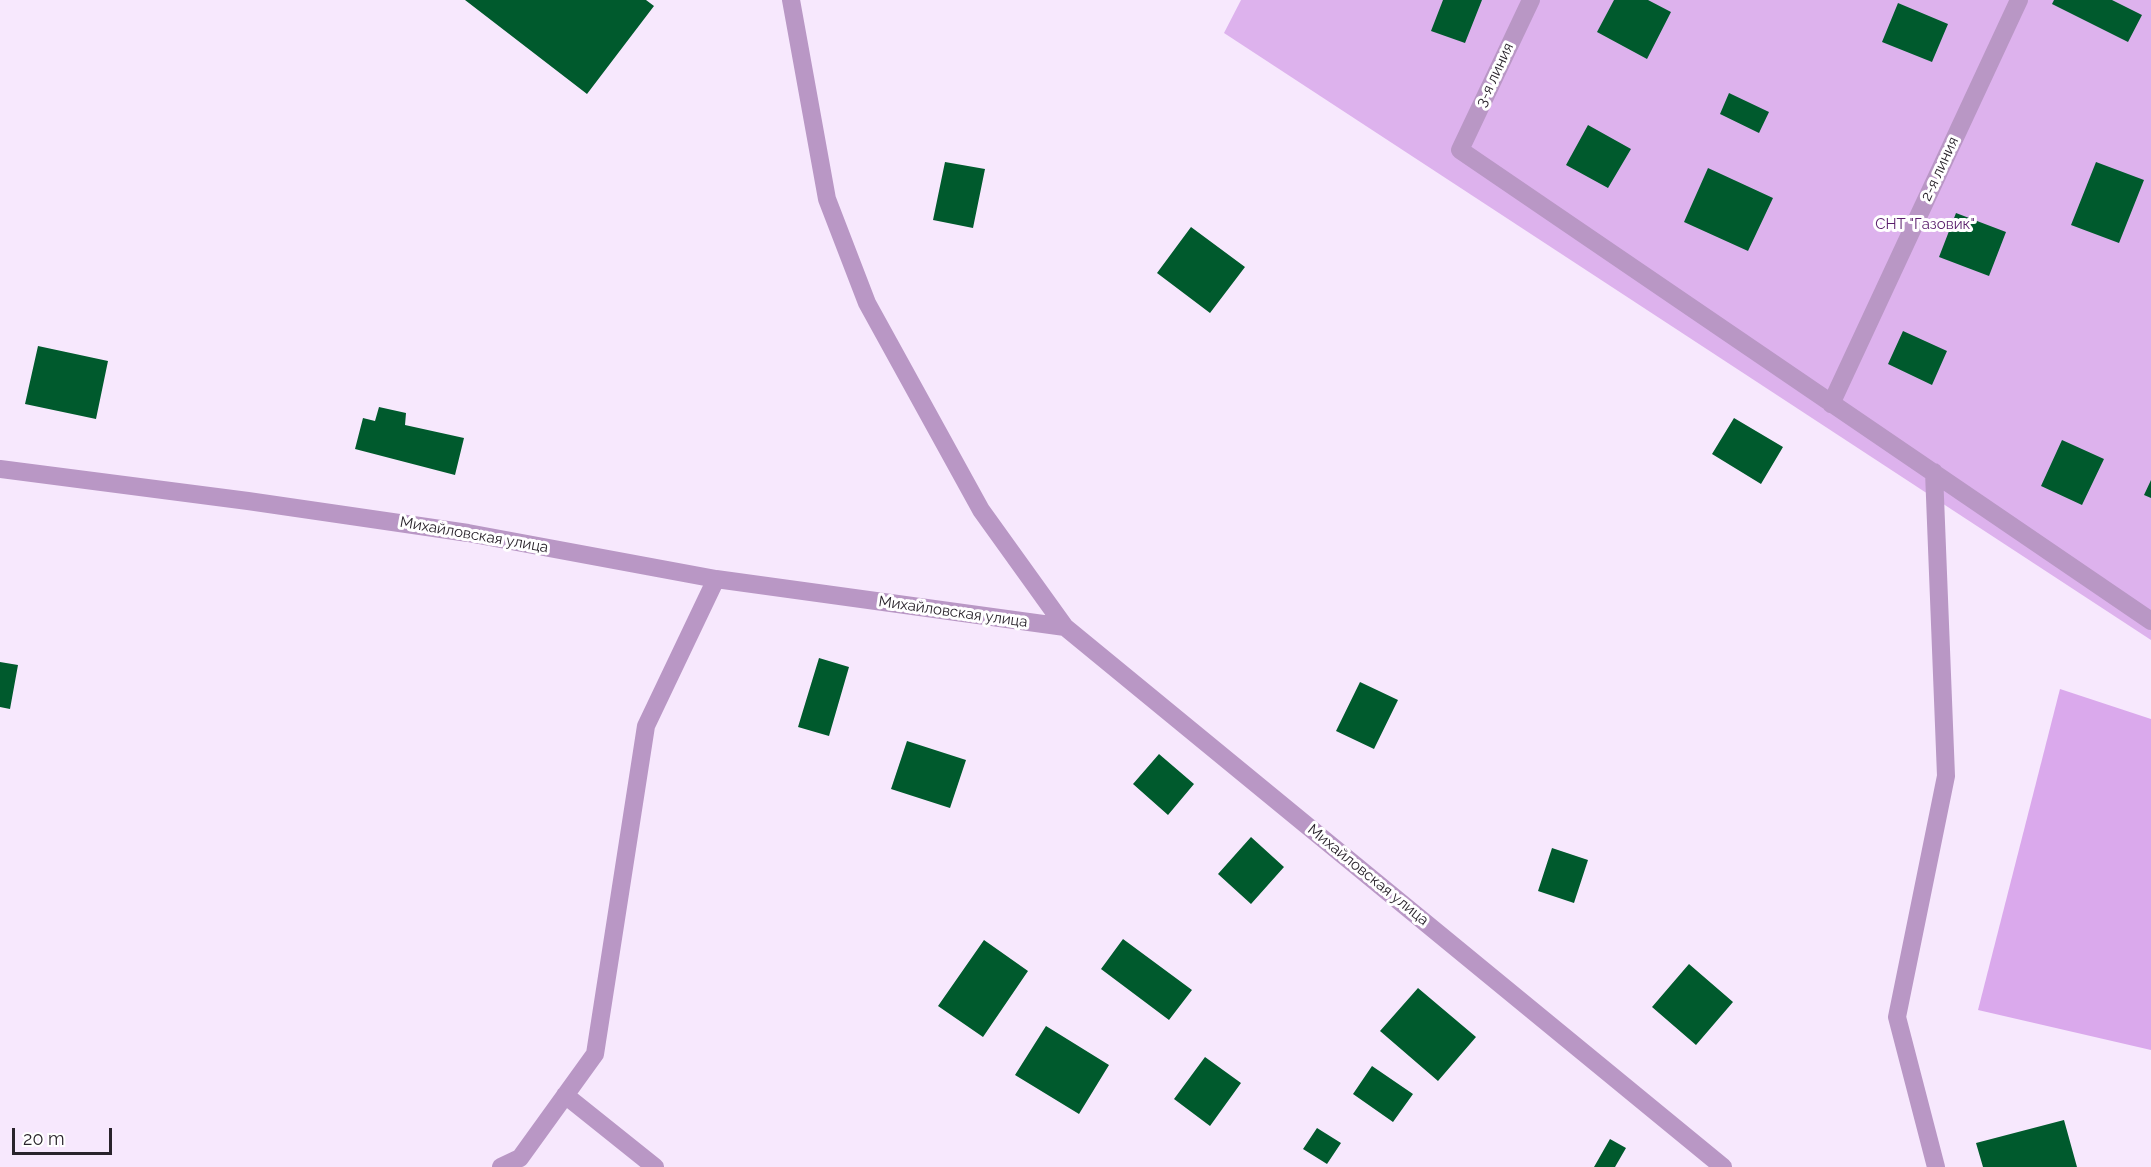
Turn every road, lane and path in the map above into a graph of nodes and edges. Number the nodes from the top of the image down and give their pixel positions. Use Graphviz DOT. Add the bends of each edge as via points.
graph roads {
  1 [pos="792,0"];
  2 [pos="1531,0"];
  3 [pos="2019,0"];
  4 [pos="1831,404"];
  5 [pos="0,469"];
  6 [pos="1934,472"];
  7 [pos="716,579"];
  8 [pos="2151,621"];
  9 [pos="1065,627"];
  10 [pos="565,1095"];
  11 [pos="522,1163"];
  12 [pos="501,1167"];
  13 [pos="656,1167"];
  14 [pos="1723,1167"];
  15 [pos="1936,1167"];
  1 -- 9 [label="street" via="827,199 867,303 981,510"];
  2 -- 4 [label="street, 3-я линия" via="1460,150"];
  3 -- 4 [label="street, 2-я линия"];
  4 -- 6 [label="street"];
  5 -- 7 [label="street, Михайловская улица" via="468,533"];
  6 -- 8 [label="street"];
  6 -- 15 [label="street" via="1946,776 1897,1017"];
  7 -- 9 [label="street, Михайловская улица"];
  7 -- 10 [label="street" via="646,726 595,1054"];
  9 -- 14 [label="street, Михайловская улица"];
  10 -- 11 [label="street"];
  10 -- 13 [label="street"];
  11 -- 12 [label="street"];
}
